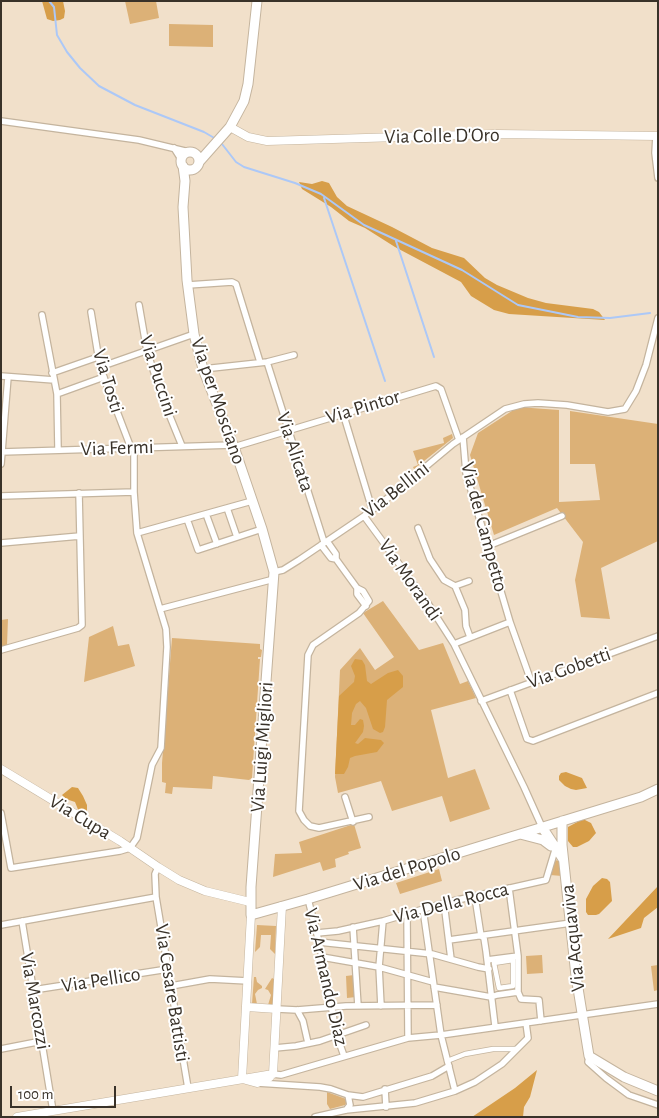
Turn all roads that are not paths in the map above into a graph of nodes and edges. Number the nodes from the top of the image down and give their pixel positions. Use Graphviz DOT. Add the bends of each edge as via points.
graph roads {
  1 [pos="257,1"];
  2 [pos="1,121"];
  3 [pos="230,127"];
  4 [pos="657,136"];
  5 [pos="214,147"];
  6 [pos="174,148"];
  7 [pos="191,152"];
  8 [pos="182,163"];
  9 [pos="196,166"];
  10 [pos="658,178"];
  11 [pos="185,181"];
  12 [pos="188,285"];
  13 [pos="139,305"];
  14 [pos="91,312"];
  15 [pos="42,315"];
  16 [pos="658,318"];
  17 [pos="194,334"];
  18 [pos="147,351"];
  19 [pos="294,355"];
  20 [pos="98,357"];
  21 [pos="264,362"];
  22 [pos="100,367"];
  23 [pos="203,369"];
  24 [pos="52,372"];
  25 [pos="4,376"];
  26 [pos="104,377"];
  27 [pos="54,380"];
  28 [pos="57,394"];
  29 [pos="343,413"];
  30 [pos="288,430"];
  31 [pos="461,438"];
  32 [pos="182,446"];
  33 [pos="233,446"];
  34 [pos="133,448"];
  35 [pos="58,449"];
  36 [pos="2,452"];
  37 [pos="1,464"];
  38 [pos="134,492"];
  39 [pos="79,493"];
  40 [pos="1,496"];
  41 [pos="252,500"];
  42 [pos="227,508"];
  43 [pos="372,509"];
  44 [pos="206,514"];
  45 [pos="364,516"];
  46 [pos="562,516"];
  47 [pos="187,519"];
  48 [pos="418,528"];
  49 [pos="262,529"];
  50 [pos="137,533"];
  51 [pos="80,536"];
  52 [pos="238,537"];
  53 [pos="324,542"];
  54 [pos="1,543"];
  55 [pos="217,544"];
  56 [pos="488,546"];
  57 [pos="274,575"];
  58 [pos="469,581"];
  59 [pos="455,586"];
  60 [pos="160,609"];
  61 [pos="510,622"];
  62 [pos="658,636"];
  63 [pos="470,637"];
  64 [pos="454,644"];
  65 [pos="1,650"];
  66 [pos="531,681"];
  67 [pos="510,690"];
  68 [pos="658,693"];
  69 [pos="481,700"];
  70 [pos="1,770"];
  71 [pos="658,788"];
  72 [pos="345,797"];
  73 [pos="1,813"];
  74 [pos="369,817"];
  75 [pos="562,821"];
  76 [pos="353,822"];
  77 [pos="546,826"];
  78 [pos="520,834"];
  79 [pos="559,847"];
  80 [pos="130,848"];
  81 [pos="158,867"];
  82 [pos="509,888"];
  83 [pos="156,897"];
  84 [pos="475,897"];
  85 [pos="308,899"];
  86 [pos="250,902"];
  87 [pos="444,903"];
  88 [pos="282,906"];
  89 [pos="422,909"];
  90 [pos="251,914"];
  91 [pos="407,914"];
  92 [pos="22,921"];
  93 [pos="383,921"];
  94 [pos="571,923"];
  95 [pos="1,925"];
  96 [pos="353,927"];
  97 [pos="515,931"];
  98 [pos="317,933"];
  99 [pos="482,936"];
  100 [pos="449,940"];
  101 [pos="319,942"];
  102 [pos="353,945"];
  103 [pos="380,949"];
  104 [pos="407,952"];
  105 [pos="429,954"];
  106 [pos="322,957"];
  107 [pos="516,958"];
  108 [pos="451,959"];
  109 [pos="488,960"];
  110 [pos="354,963"];
  111 [pos="379,967"];
  112 [pos="168,969"];
  113 [pos="489,969"];
  114 [pos="407,975"];
  115 [pos="248,981"];
  116 [pos="434,985"];
  117 [pos="171,986"];
  118 [pos="33,990"];
  119 [pos="518,992"];
  120 [pos="491,997"];
  121 [pos="658,1004"];
  122 [pos="437,1005"];
  123 [pos="358,1006"];
  124 [pos="381,1006"];
  125 [pos="407,1006"];
  126 [pos="247,1007"];
  127 [pos="330,1007"];
  128 [pos="277,1009"];
  129 [pos="297,1010"];
  130 [pos="581,1014"];
  131 [pos="542,1021"];
  132 [pos="526,1023"];
  133 [pos="366,1025"];
  134 [pos="495,1026"];
  135 [pos="441,1035"];
  136 [pos="337,1036"];
  137 [pos="408,1038"];
  138 [pos="42,1041"];
  139 [pos="308,1043"];
  140 [pos="275,1048"];
  141 [pos="1,1049"];
  142 [pos="516,1049"];
  143 [pos="344,1056"];
  144 [pos="589,1056"];
  145 [pos="448,1063"];
  146 [pos="274,1074"];
  147 [pos="242,1079"];
  148 [pos="257,1083"];
  149 [pos="292,1085"];
  150 [pos="188,1088"];
  151 [pos="384,1089"];
  152 [pos="456,1091"];
  153 [pos="658,1091"];
  154 [pos="348,1095"];
  155 [pos="658,1105"];
  156 [pos="386,1107"];
  157 [pos="346,1110"];
  158 [pos="54,1111"];
  159 [pos="17,1117"];
  160 [pos="314,1117"];
  1 -- 3 [label="main road" via="248,84 240,110"];
  2 -- 6 [label="street" via="139,140"];
  3 -- 4 [label="street, Via Colle D'Oro" via="248,137 267,141 497,134"];
  3 -- 5 [label="main road"];
  4 -- 10 [label="street"];
  5 -- 7 [label="main road"];
  5 -- 9 [label="main road"];
  6 -- 7 [label="street"];
  6 -- 8 [label="street"];
  7 -- 8 [label="main road" via="184,154"];
  7 -- 9 [label="main road" via="198,157"];
  8 -- 9 [label="main road" via="187,169"];
  8 -- 11 [label="main road, Via per Mosciano"];
  9 -- 11 [label="main road"];
  11 -- 12 [label="main road, Via per Mosciano" via="183,207"];
  12 -- 17 [label="main road, Via per Mosciano"];
  12 -- 21 [label="street, Via Alicata" via="236,284"];
  13 -- 18 [label="street, Via Puccini"];
  14 -- 20 [label="street, Via Tosti"];
  15 -- 24 [label="street"];
  16 -- 31 [label="street, Via del Campetto" via="646,364 636,391 625,408 608,412 567,405 512,406"];
  17 -- 18 [label="street"];
  17 -- 23 [label="main road, Via per Mosciano"];
  18 -- 22 [label="street"];
  18 -- 32 [label="street, Via Puccini"];
  19 -- 21 [label="street"];
  20 -- 22 [label="street, Via Tosti"];
  20 -- 24 [label="street"];
  21 -- 23 [label="street"];
  21 -- 30 [label="street, Via Alicata"];
  22 -- 26 [label="street, Via Tosti"];
  23 -- 33 [label="main road, Via per Mosciano"];
  24 -- 27 [label="street"];
  25 -- 27 [label="street"];
  25 -- 36 [label="street"];
  26 -- 28 [label="street"];
  26 -- 34 [label="street, Via Tosti"];
  27 -- 28 [label="street"];
  28 -- 35 [label="street"];
  29 -- 30 [label="street, Via Pintor"];
  29 -- 31 [label="street, Via Pintor" via="436,386 441,389"];
  29 -- 43 [label="street"];
  30 -- 33 [label="street, Via Pintor"];
  30 -- 53 [label="street, Via Alicata"];
  31 -- 43 [label="street, Via Bellini"];
  31 -- 56 [label="street, Via del Campetto" via="466,473"];
  32 -- 33 [label="street, Via Fermi"];
  32 -- 34 [label="street, Via Fermi"];
  33 -- 41 [label="main road, Via per Mosciano"];
  34 -- 35 [label="street, Via Fermi"];
  34 -- 38 [label="street"];
  35 -- 36 [label="street, Via Fermi"];
  36 -- 37 [label="street"];
  38 -- 39 [label="street"];
  38 -- 50 [label="street"];
  39 -- 40 [label="street"];
  39 -- 51 [label="street"];
  41 -- 42 [label="street"];
  41 -- 49 [label="main road, Via per Mosciano"];
  42 -- 44 [label="street"];
  42 -- 52 [label="street"];
  43 -- 45 [label="street, Via Bellini"];
  44 -- 47 [label="street"];
  44 -- 55 [label="street"];
  45 -- 53 [label="street, Via Bellini"];
  45 -- 64 [label="street, Via Morandi"];
  46 -- 56 [label="street"];
  47 -- 50 [label="street"];
  47 -- 55 [label="street" via="198,550"];
  48 -- 59 [label="street" via="430,559 444,580"];
  49 -- 52 [label="street"];
  49 -- 57 [label="main road, Via per Mosciano"];
  50 -- 60 [label="street"];
  51 -- 54 [label="street"];
  51 -- 65 [label="street" via="81,626"];
  52 -- 55 [label="street"];
  53 -- 57 [label="street, Via Bellini"];
  53 -- 76 [label="street, Via Alicata" via="336,554 336,560 366,606 313,645 308,655 299,811 310,826 319,828"];
  56 -- 61 [label="street, Via del Campetto"];
  57 -- 60 [label="street, Via Bellini"];
  57 -- 86 [label="main road, Via Luigi Migliori"];
  58 -- 59 [label="street"];
  59 -- 63 [label="street" via="465,610"];
  60 -- 80 [label="street" via="167,647 161,748 152,765 137,838"];
  61 -- 63 [label="street"];
  61 -- 66 [label="street, Via del Campetto"];
  62 -- 66 [label="street, Via Gobetti"];
  63 -- 64 [label="street"];
  64 -- 69 [label="street"];
  66 -- 67 [label="street, Via Gobetti"];
  67 -- 68 [label="street" via="527,739 533,741"];
  67 -- 69 [label="street, Via Gobetti"];
  69 -- 77 [label="street"];
  70 -- 80 [label="street, Via Cupa"];
  71 -- 75 [label="main road, Via del Popolo" via="641,797"];
  72 -- 76 [label="street"];
  73 -- 80 [label="street" via="11,868"];
  74 -- 76 [label="street"];
  75 -- 77 [label="main road, Via del Popolo"];
  75 -- 79 [label="main road, Via Acquaviva"];
  77 -- 78 [label="main road, Via del Popolo"];
  77 -- 79 [label="main road, Via Acquaviva" via="558,834"];
  78 -- 79 [label="main road"];
  78 -- 85 [label="main road, Via del Popolo"];
  79 -- 82 [label="street, Via Della Rocca" via="546,880"];
  79 -- 94 [label="main road, Via Acquaviva" via="564,861"];
  80 -- 81 [label="street, Via Cupa"];
  81 -- 83 [label="street, Via Cesare Battisti" via="155,874"];
  81 -- 86 [label="street, Via Cupa" via="196,888"];
  82 -- 84 [label="street, Via Della Rocca"];
  82 -- 97 [label="street"];
  83 -- 92 [label="street"];
  83 -- 112 [label="street, Via Cesare Battisti"];
  84 -- 87 [label="street, Via Della Rocca"];
  84 -- 99 [label="street"];
  85 -- 88 [label="main road, Via del Popolo"];
  85 -- 98 [label="street, Via Armando Diaz"];
  86 -- 90 [label="main road, Via Luigi Migliori"];
  87 -- 89 [label="street, Via Della Rocca"];
  87 -- 100 [label="street"];
  88 -- 90 [label="main road, Via del Popolo"];
  88 -- 128 [label="street"];
  89 -- 91 [label="street, Via Della Rocca"];
  89 -- 105 [label="street"];
  90 -- 115 [label="street"];
  91 -- 93 [label="street, Via Della Rocca"];
  91 -- 104 [label="street"];
  92 -- 95 [label="street"];
  92 -- 118 [label="street, Via Marcozzi"];
  93 -- 96 [label="street, Via Della Rocca"];
  93 -- 103 [label="street"];
  94 -- 97 [label="street"];
  94 -- 130 [label="main road, Via Acquaviva"];
  96 -- 98 [label="street, Via Della Rocca"];
  96 -- 102 [label="street"];
  97 -- 99 [label="street"];
  97 -- 107 [label="street"];
  98 -- 101 [label="street, Via Armando Diaz"];
  99 -- 100 [label="street"];
  99 -- 109 [label="street"];
  100 -- 108 [label="street"];
  101 -- 102 [label="street"];
  101 -- 106 [label="street, Via Armando Diaz"];
  102 -- 103 [label="street"];
  102 -- 110 [label="street"];
  103 -- 104 [label="street"];
  103 -- 111 [label="street"];
  104 -- 105 [label="street"];
  104 -- 114 [label="street"];
  105 -- 108 [label="street"];
  105 -- 116 [label="street"];
  106 -- 110 [label="street"];
  106 -- 127 [label="street, Via Armando Diaz"];
  107 -- 107 [label="street" via="494,963 499,988 513,986"];
  107 -- 109 [label="street"];
  107 -- 119 [label="street"];
  108 -- 113 [label="street"];
  109 -- 113 [label="street"];
  110 -- 111 [label="street"];
  110 -- 123 [label="street"];
  111 -- 114 [label="street"];
  111 -- 124 [label="street"];
  112 -- 117 [label="street, Via Cesare Battisti"];
  112 -- 118 [label="street, Via Pellico"];
  113 -- 120 [label="street"];
  114 -- 116 [label="street"];
  114 -- 125 [label="street"];
  115 -- 117 [label="street" via="210,979"];
  115 -- 126 [label="street"];
  116 -- 120 [label="street"];
  116 -- 122 [label="street"];
  117 -- 150 [label="street, Via Cesare Battisti"];
  118 -- 138 [label="street, Via Marcozzi"];
  119 -- 120 [label="street"];
  119 -- 131 [label="street" via="521,999 539,1000"];
  120 -- 134 [label="street"];
  121 -- 130 [label="street"];
  122 -- 125 [label="street"];
  122 -- 135 [label="street"];
  123 -- 124 [label="street"];
  123 -- 127 [label="street"];
  124 -- 125 [label="street"];
  125 -- 137 [label="street"];
  126 -- 128 [label="street"];
  126 -- 147 [label="street"];
  127 -- 129 [label="street"];
  127 -- 136 [label="street, Via Armando Diaz"];
  128 -- 129 [label="street"];
  128 -- 140 [label="street"];
  129 -- 139 [label="street"];
  130 -- 131 [label="street"];
  130 -- 144 [label="main road, Via Acquaviva"];
  131 -- 132 [label="street"];
  132 -- 134 [label="street"];
  132 -- 142 [label="street" via="528,1038"];
  133 -- 136 [label="street"];
  134 -- 135 [label="street"];
  135 -- 137 [label="street"];
  135 -- 145 [label="street"];
  136 -- 139 [label="street"];
  136 -- 143 [label="street, Via Armando Diaz"];
  137 -- 143 [label="street"];
  138 -- 141 [label="street"];
  138 -- 158 [label="street, Via Marcozzi"];
  139 -- 140 [label="street"];
  140 -- 146 [label="street"];
  142 -- 145 [label="street" via="474,1052"];
  142 -- 152 [label="street" via="502,1064"];
  143 -- 146 [label="street" via="281,1075"];
  144 -- 153 [label="main road" via="624,1077"];
  144 -- 155 [label="street" via="588,1062 629,1095"];
  145 -- 151 [label="street" via="432,1076"];
  145 -- 152 [label="street"];
  146 -- 147 [label="street"];
  146 -- 148 [label="street"];
  146 -- 149 [label="street" via="281,1082"];
  147 -- 148 [label="street"];
  147 -- 150 [label="street"];
  148 -- 149 [label="street"];
  149 -- 154 [label="street" via="320,1087"];
  150 -- 158 [label="street"];
  151 -- 154 [label="street" via="358,1097"];
  151 -- 156 [label="street"];
  152 -- 156 [label="street" via="415,1104"];
  154 -- 157 [label="street" via="350,1105"];
  156 -- 157 [label="street"];
  157 -- 160 [label="street"];
  158 -- 159 [label="street"];
}
